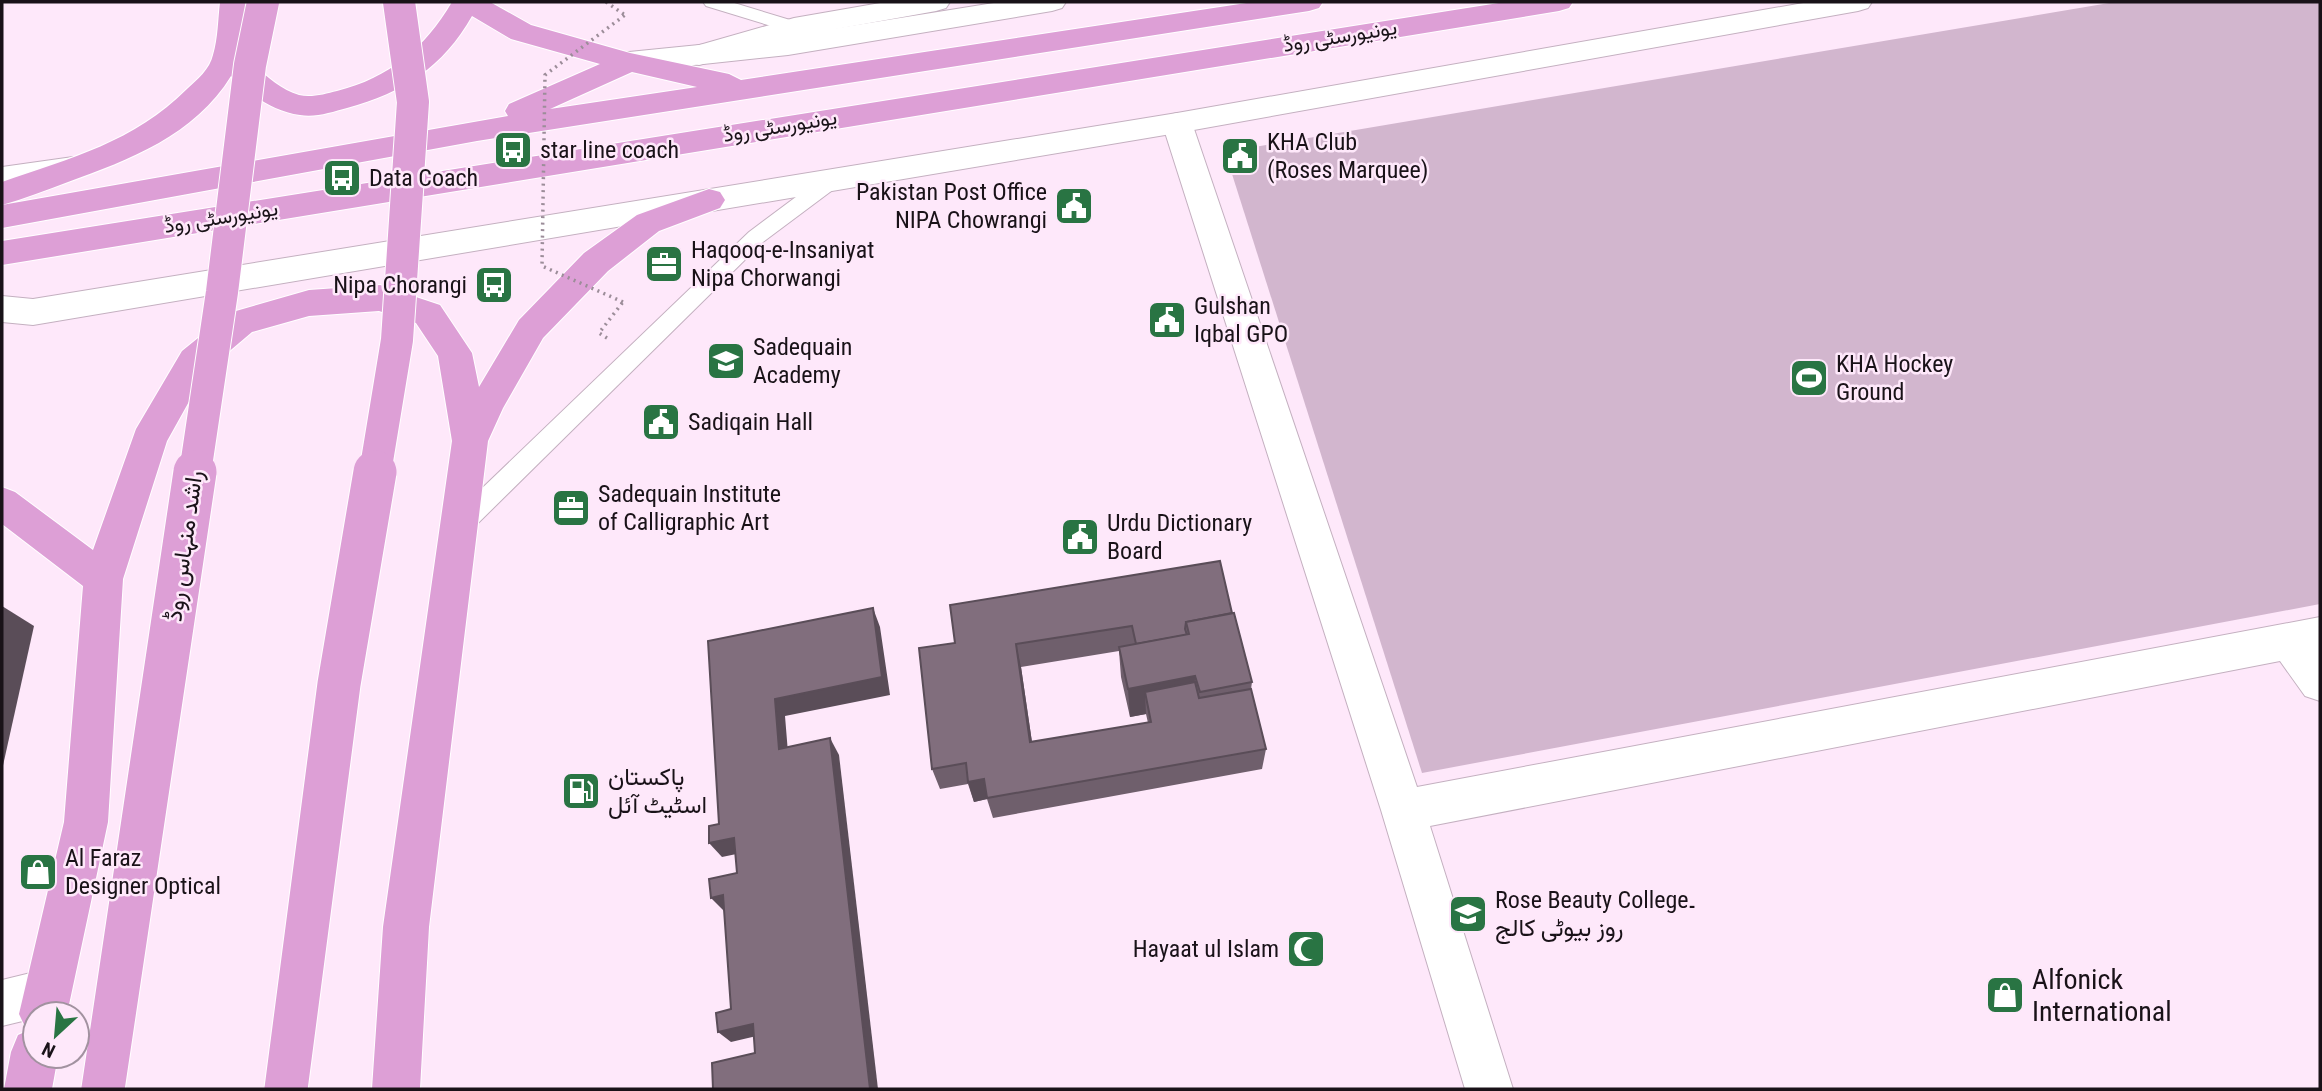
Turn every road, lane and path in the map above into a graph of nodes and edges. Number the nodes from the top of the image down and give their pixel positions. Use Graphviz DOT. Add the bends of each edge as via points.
graph roads {
  1 [pos="234,2"];
  2 [pos="263,2"];
  3 [pos="399,2"];
  4 [pos="468,2"];
  5 [pos="606,2"];
  6 [pos="712,2"];
  7 [pos="936,2"];
  8 [pos="1052,2"];
  9 [pos="1309,2"];
  10 [pos="1559,2"];
  11 [pos="1857,2"];
  12 [pos="794,27"];
  13 [pos="228,57"];
  14 [pos="686,59"];
  15 [pos="629,62"];
  16 [pos="751,89"];
  17 [pos="1177,122"];
  18 [pos="477,131"];
  19 [pos="98,160"];
  20 [pos="2,174"];
  21 [pos="831,181"];
  22 [pos="2,194"];
  23 [pos="709,200"];
  24 [pos="2,217"];
  25 [pos="2,253"];
  26 [pos="2,309"];
  27 [pos="617,330"];
  28 [pos="470,441"];
  29 [pos="2,503"];
  30 [pos="458,526"];
  31 [pos="103,579"];
  32 [pos="2305,638"];
  33 [pos="2320,683"];
  34 [pos="1403,810"];
  35 [pos="46,1000"];
  36 [pos="2,1003"];
  37 [pos="21,1003"];
  38 [pos="32,1070"];
  39 [pos="28,1089"];
  40 [pos="103,1089"];
  41 [pos="286,1089"];
  42 [pos="396,1089"];
  43 [pos="1489,1089"];
  1 -- 13 [label="main road"];
  2 -- 40 [label="main road, راشد منہاس روڈ, bridge" via="250,65 222,292"];
  3 -- 41 [label="main road, bridge" via="413,102 397,340 339,684"];
  4 -- 13 [label="main road" via="450,33 397,81 330,103 300,106 269,94"];
  4 -- 15 [label="main road" via="521,32"];
  5 -- 27 [label="path, bridge" via="625,15 545,75 542,266 623,302 599,333 608,339"];
  6 -- 12 [label="lane"];
  7 -- 12 [label="street"];
  8 -- 14 [label="street"];
  9 -- 16 [label="main road, یونیورسٹی روڈ"];
  10 -- 25 [label="main road, یونیورسٹی روڈ"];
  11 -- 17 [label="street"];
  12 -- 14 [label="street"];
  13 -- 19 [label="main road" via="213,81 183,111 147,138"];
  14 -- 15 [label="street"];
  15 -- 16 [label="main road"];
  15 -- 18 [label="main road"];
  16 -- 18 [label="main road, یونیورسٹی روڈ"];
  17 -- 21 [label="street"];
  17 -- 34 [label="street"];
  18 -- 24 [label="main road, یونیورسٹی روڈ"];
  19 -- 20 [label="lane"];
  19 -- 22 [label="main road"];
  21 -- 23 [label="street"];
  21 -- 30 [label="lane" via="755,237"];
  23 -- 26 [label="street" via="33,312"];
  23 -- 28 [label="main road" via="648,223 587,272 531,329 486,404"];
  28 -- 30 [label="main road"];
  28 -- 31 [label="main road" via="454,353 428,314 380,298 309,303 242,322 194,361 149,439"];
  29 -- 31 [label="main road"];
  30 -- 42 [label="main road" via="406,926"];
  31 -- 35 [label="main road" via="86,822"];
  32 -- 33 [label="street"];
  32 -- 34 [label="street"];
  34 -- 43 [label="street"];
  36 -- 37 [label="street"];
  38 -- 39 [label="main road"];
}
